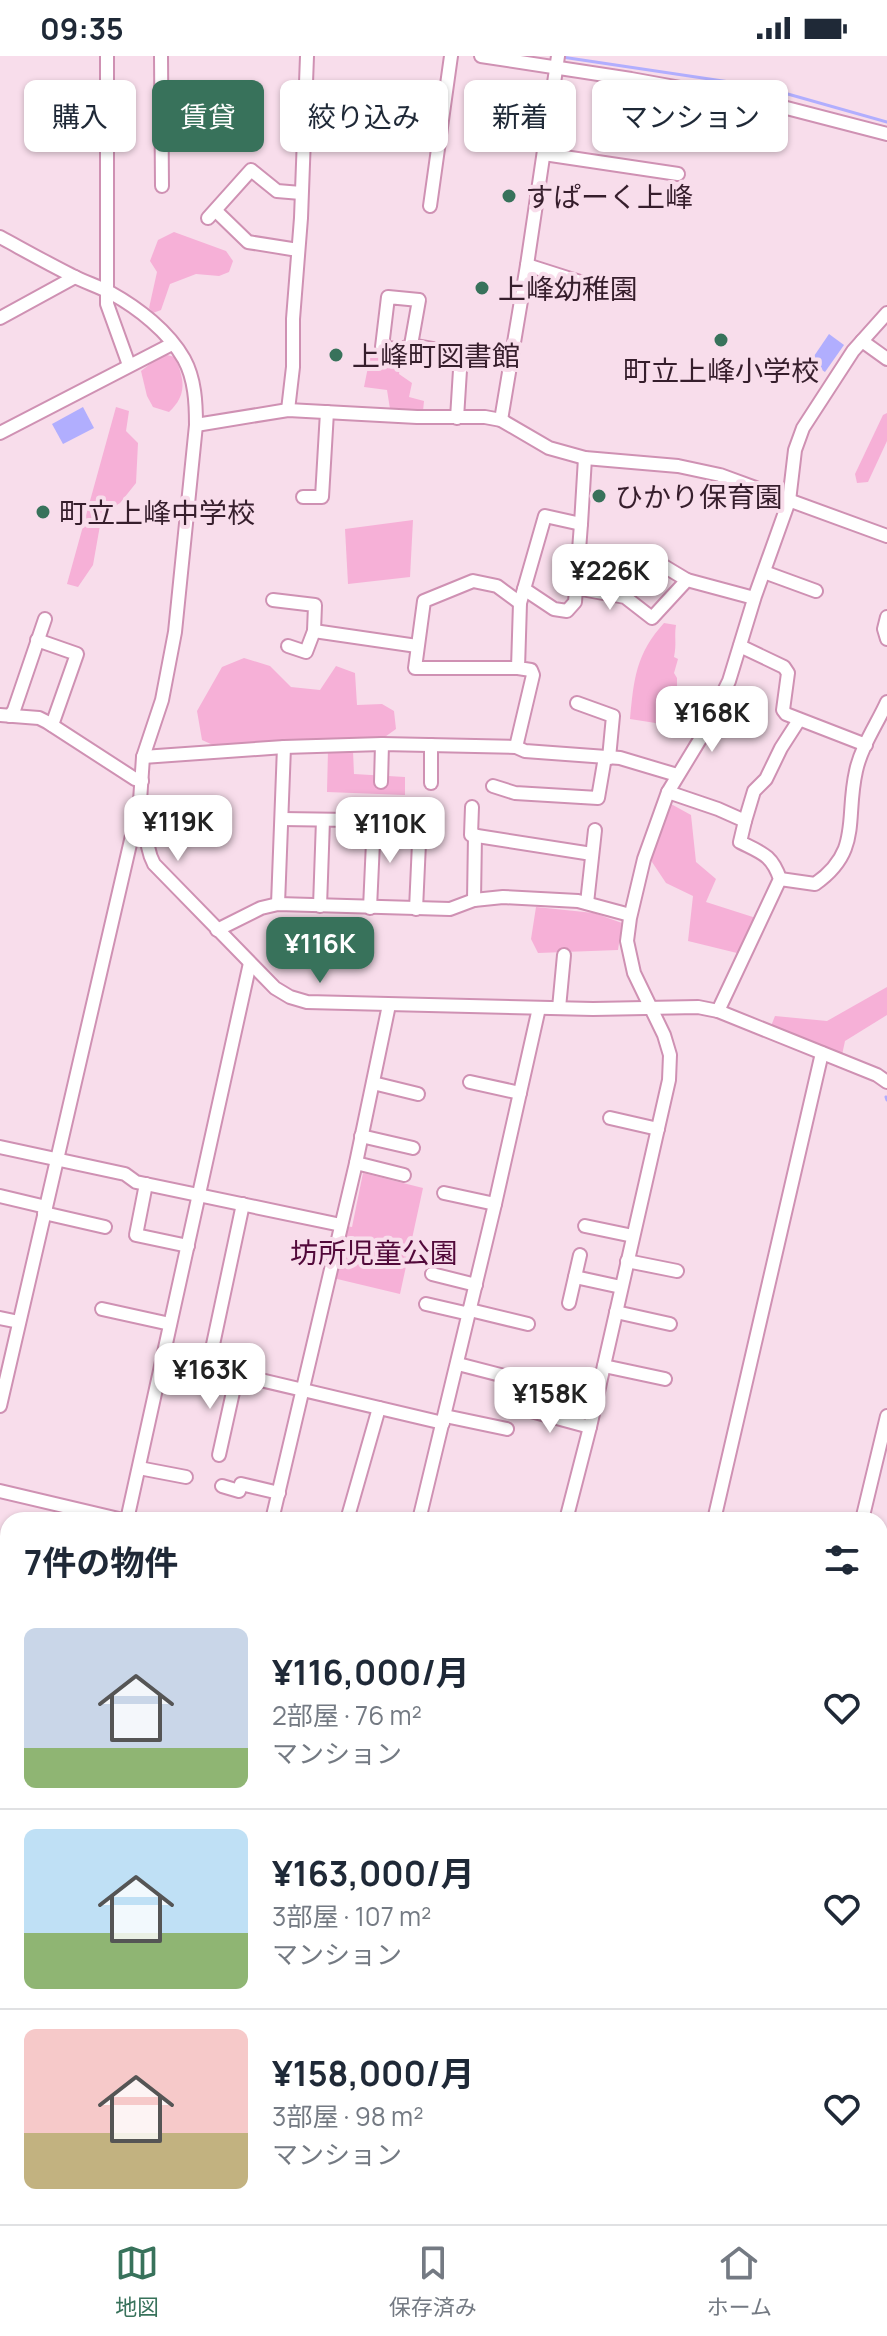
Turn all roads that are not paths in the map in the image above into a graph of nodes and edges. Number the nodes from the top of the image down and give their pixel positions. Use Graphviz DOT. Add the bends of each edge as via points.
graph roads {
  1 [pos="107,56"];
  2 [pos="161,56"];
  3 [pos="307,56"];
  4 [pos="451,56"];
  5 [pos="481,56"];
  6 [pos="558,62"];
  7 [pos="887,134"];
  8 [pos="544,154"];
  9 [pos="678,174"];
  10 [pos="162,186"];
  11 [pos="301,193"];
  12 [pos="430,206"];
  13 [pos="0,237"];
  14 [pos="298,250"];
  15 [pos="527,265"];
  16 [pos="75,277"];
  17 [pos="596,287"];
  18 [pos="109,292"];
  19 [pos="887,313"];
  20 [pos="0,318"];
  21 [pos="862,341"];
  22 [pos="172,344"];
  23 [pos="411,345"];
  24 [pos="887,359"];
  25 [pos="129,365"];
  26 [pos="288,410"];
  27 [pos="327,412"];
  28 [pos="457,418"];
  29 [pos="501,420"];
  30 [pos="196,425"];
  31 [pos="0,433"];
  32 [pos="585,458"];
  33 [pos="303,497"];
  34 [pos="789,501"];
  35 [pos="581,524"];
  36 [pos="887,536"];
  37 [pos="657,562"];
  38 [pos="764,572"];
  39 [pos="687,580"];
  40 [pos="576,588"];
  41 [pos="524,589"];
  42 [pos="816,591"];
  43 [pos="754,598"];
  44 [pos="273,600"];
  45 [pos="520,603"];
  46 [pos="887,617"];
  47 [pos="45,619"];
  48 [pos="314,631"];
  49 [pos="887,639"];
  50 [pos="37,640"];
  51 [pos="288,646"];
  52 [pos="417,646"];
  53 [pos="740,646"];
  54 [pos="518,668"];
  55 [pos="887,702"];
  56 [pos="577,703"];
  57 [pos="5,716"];
  58 [pos="799,720"];
  59 [pos="52,725"];
  60 [pos="382,744"];
  61 [pos="431,745"];
  62 [pos="866,745"];
  63 [pos="284,747"];
  64 [pos="516,747"];
  65 [pos="143,757"];
  66 [pos="607,757"];
  67 [pos="677,775"];
  68 [pos="142,781"];
  69 [pos="381,782"];
  70 [pos="431,783"];
  71 [pos="493,786"];
  72 [pos="668,792"];
  73 [pos="140,801"];
  74 [pos="472,807"];
  75 [pos="282,819"];
  76 [pos="323,820"];
  77 [pos="374,820"];
  78 [pos="745,821"];
  79 [pos="595,830"];
  80 [pos="475,835"];
  81 [pos="592,854"];
  82 [pos="780,879"];
  83 [pos="474,900"];
  84 [pos="587,903"];
  85 [pos="278,904"];
  86 [pos="320,906"];
  87 [pos="370,908"];
  88 [pos="416,909"];
  89 [pos="630,915"];
  90 [pos="217,930"];
  91 [pos="564,955"];
  92 [pos="250,963"];
  93 [pos="389,1005"];
  94 [pos="539,1008"];
  95 [pos="559,1008"];
  96 [pos="650,1009"];
  97 [pos="718,1011"];
  98 [pos="822,1053"];
  99 [pos="470,1082"];
  100 [pos="887,1082"];
  101 [pos="373,1083"];
  102 [pos="520,1093"];
  103 [pos="418,1094"];
  104 [pos="610,1118"];
  105 [pos="658,1129"];
  106 [pos="361,1136"];
  107 [pos="0,1147"];
  108 [pos="413,1148"];
  109 [pos="56,1160"];
  110 [pos="356,1163"];
  111 [pos="404,1175"];
  112 [pos="146,1184"];
  113 [pos="444,1193"];
  114 [pos="199,1194"];
  115 [pos="0,1196"];
  116 [pos="243,1204"];
  117 [pos="495,1204"];
  118 [pos="45,1210"];
  119 [pos="341,1225"];
  120 [pos="585,1226"];
  121 [pos="105,1227"];
  122 [pos="633,1236"];
  123 [pos="188,1246"];
  124 [pos="580,1255"];
  125 [pos="627,1261"];
  126 [pos="677,1271"];
  127 [pos="432,1274"];
  128 [pos="575,1277"];
  129 [pos="476,1285"];
  130 [pos="621,1287"];
  131 [pos="569,1303"];
  132 [pos="426,1304"];
  133 [pos="102,1309"];
  134 [pos="470,1310"];
  135 [pos="616,1312"];
  136 [pos="0,1318"];
  137 [pos="19,1322"];
  138 [pos="170,1324"];
  139 [pos="528,1324"];
  140 [pos="670,1324"];
  141 [pos="163,1357"];
  142 [pos="458,1364"];
  143 [pos="604,1366"];
  144 [pos="208,1368"];
  145 [pos="237,1374"];
  146 [pos="665,1379"];
  147 [pos="524,1381"];
  148 [pos="304,1390"];
  149 [pos="1,1402"];
  150 [pos="379,1408"];
  151 [pos="520,1408"];
  152 [pos="887,1416"];
  153 [pos="444,1419"];
  154 [pos="590,1427"];
  155 [pos="507,1429"];
  156 [pos="219,1455"];
  157 [pos="139,1468"];
  158 [pos="186,1477"];
  159 [pos="222,1486"];
  160 [pos="0,1491"];
  161 [pos="279,1493"];
  162 [pos="91,1512"];
  163 [pos="127,1512"];
  164 [pos="274,1512"];
  165 [pos="349,1512"];
  166 [pos="421,1512"];
  167 [pos="568,1512"];
  168 [pos="716,1512"];
  169 [pos="864,1512"];
  1 -- 18 [label="street"];
  2 -- 10 [label="street"];
  3 -- 11 [label="street"];
  4 -- 12 [label="street"];
  5 -- 6 [label="street"];
  6 -- 7 [label="street" via="775,105"];
  6 -- 8 [label="street"];
  8 -- 9 [label="street"];
  8 -- 15 [label="street"];
  11 -- 14 [label="street"];
  11 -- 14 [label="street" via="277,191 251,170 212,214 248,242"];
  13 -- 16 [label="street"];
  14 -- 26 [label="street"];
  15 -- 17 [label="street"];
  15 -- 29 [label="street"];
  16 -- 18 [label="street"];
  16 -- 20 [label="street"];
  18 -- 22 [label="street"];
  18 -- 25 [label="street" via="107,304"];
  19 -- 21 [label="street"];
  21 -- 24 [label="street"];
  21 -- 34 [label="street" via="803,428"];
  22 -- 25 [label="street"];
  22 -- 30 [label="street" via="192,381"];
  23 -- 23 [label="street" via="401,350 382,347 388,297 419,300"];
  23 -- 28 [label="street" via="461,354"];
  25 -- 31 [label="street"];
  26 -- 27 [label="street"];
  26 -- 30 [label="street"];
  27 -- 28 [label="street"];
  27 -- 33 [label="street" via="322,497"];
  28 -- 29 [label="street"];
  29 -- 32 [label="street" via="549,448"];
  30 -- 65 [label="street" via="175,632 162,700"];
  32 -- 34 [label="street" via="678,466 720,475"];
  32 -- 35 [label="street"];
  34 -- 36 [label="street"];
  34 -- 38 [label="street"];
  35 -- 40 [label="street"];
  35 -- 41 [label="street" via="545,516"];
  37 -- 39 [label="street"];
  38 -- 42 [label="street"];
  38 -- 43 [label="street"];
  39 -- 40 [label="street" via="652,618 625,597"];
  39 -- 43 [label="street"];
  40 -- 41 [label="street" via="575,602 567,611 554,609"];
  41 -- 45 [label="street"];
  43 -- 53 [label="street"];
  44 -- 48 [label="street" via="315,605"];
  45 -- 52 [label="street" via="497,586 473,581 424,601"];
  45 -- 54 [label="street"];
  46 -- 49 [label="street"];
  47 -- 50 [label="street"];
  48 -- 51 [label="street" via="306,652"];
  48 -- 52 [label="street"];
  50 -- 57 [label="street" via="14,710"];
  50 -- 59 [label="street" via="77,654"];
  52 -- 54 [label="street" via="415,668"];
  53 -- 58 [label="street" via="784,667 788,673 783,710"];
  53 -- 67 [label="street" via="729,681"];
  54 -- 64 [label="street" via="533,675"];
  55 -- 62 [label="street"];
  56 -- 66 [label="street" via="613,716"];
  57 -- 59 [label="street" via="39,718"];
  58 -- 62 [label="street"];
  58 -- 78 [label="street" via="754,791"];
  59 -- 68 [label="street"];
  60 -- 61 [label="street"];
  60 -- 63 [label="street"];
  60 -- 69 [label="street"];
  61 -- 64 [label="street"];
  61 -- 70 [label="street"];
  62 -- 82 [label="street" via="856,771 847,845 833,871 815,884"];
  63 -- 65 [label="street"];
  63 -- 75 [label="street"];
  64 -- 66 [label="street"];
  65 -- 68 [label="street"];
  66 -- 67 [label="street"];
  66 -- 71 [label="street" via="598,798 515,793"];
  67 -- 72 [label="street"];
  68 -- 73 [label="street"];
  72 -- 78 [label="street"];
  72 -- 89 [label="street"];
  73 -- 90 [label="street" via="154,864"];
  73 -- 109 [label="street"];
  74 -- 80 [label="street"];
  75 -- 76 [label="street"];
  75 -- 85 [label="street"];
  76 -- 77 [label="street"];
  76 -- 86 [label="street"];
  77 -- 87 [label="street"];
  77 -- 88 [label="street" via="420,821"];
  78 -- 82 [label="street" via="740,842 775,862"];
  79 -- 81 [label="street"];
  80 -- 81 [label="street"];
  80 -- 83 [label="street"];
  81 -- 84 [label="street"];
  82 -- 97 [label="street"];
  83 -- 84 [label="street"];
  83 -- 88 [label="street" via="450,909"];
  84 -- 89 [label="street"];
  85 -- 86 [label="street"];
  85 -- 90 [label="street"];
  86 -- 87 [label="street"];
  87 -- 88 [label="street"];
  89 -- 96 [label="street" via="627,941"];
  90 -- 92 [label="street"];
  91 -- 95 [label="street"];
  92 -- 93 [label="street" via="290,997 326,1004"];
  92 -- 114 [label="street"];
  93 -- 94 [label="street"];
  93 -- 101 [label="street"];
  94 -- 95 [label="street"];
  94 -- 102 [label="street"];
  95 -- 96 [label="street"];
  96 -- 97 [label="street"];
  96 -- 105 [label="street" via="670,1055"];
  97 -- 98 [label="street"];
  98 -- 100 [label="street"];
  98 -- 168 [label="street"];
  99 -- 102 [label="street"];
  101 -- 103 [label="street"];
  101 -- 106 [label="street"];
  102 -- 117 [label="street"];
  104 -- 105 [label="street"];
  105 -- 122 [label="street"];
  106 -- 108 [label="street"];
  106 -- 110 [label="street"];
  107 -- 109 [label="street"];
  109 -- 112 [label="street" via="125,1174"];
  109 -- 118 [label="street"];
  110 -- 111 [label="street"];
  110 -- 119 [label="street"];
  112 -- 114 [label="street"];
  112 -- 123 [label="street" via="136,1235"];
  113 -- 117 [label="street"];
  114 -- 116 [label="street"];
  114 -- 123 [label="street"];
  115 -- 118 [label="street"];
  116 -- 119 [label="street"];
  116 -- 144 [label="street"];
  117 -- 129 [label="street"];
  118 -- 121 [label="street"];
  118 -- 137 [label="street"];
  119 -- 148 [label="street"];
  120 -- 122 [label="street"];
  122 -- 125 [label="street"];
  123 -- 138 [label="street"];
  124 -- 128 [label="street"];
  125 -- 126 [label="street"];
  125 -- 130 [label="street"];
  127 -- 129 [label="street"];
  128 -- 130 [label="street"];
  128 -- 131 [label="street"];
  129 -- 134 [label="street"];
  130 -- 135 [label="street"];
  132 -- 134 [label="street"];
  133 -- 138 [label="street"];
  134 -- 139 [label="street"];
  134 -- 142 [label="street"];
  135 -- 140 [label="street"];
  135 -- 143 [label="street"];
  136 -- 137 [label="street"];
  137 -- 149 [label="street"];
  138 -- 141 [label="street"];
  141 -- 144 [label="street"];
  141 -- 157 [label="street"];
  142 -- 147 [label="street"];
  142 -- 153 [label="street"];
  143 -- 146 [label="street"];
  143 -- 154 [label="street"];
  144 -- 145 [label="street"];
  145 -- 148 [label="street"];
  145 -- 156 [label="street"];
  148 -- 150 [label="street"];
  148 -- 161 [label="street"];
  150 -- 153 [label="street"];
  150 -- 165 [label="street"];
  151 -- 154 [label="street"];
  152 -- 169 [label="street"];
  153 -- 155 [label="street"];
  153 -- 166 [label="street"];
  154 -- 167 [label="street"];
  157 -- 158 [label="street"];
  157 -- 163 [label="street"];
  159 -- 161 [label="street" via="239,1491 241,1484"];
  160 -- 162 [label="street"];
  161 -- 164 [label="street"];
}
